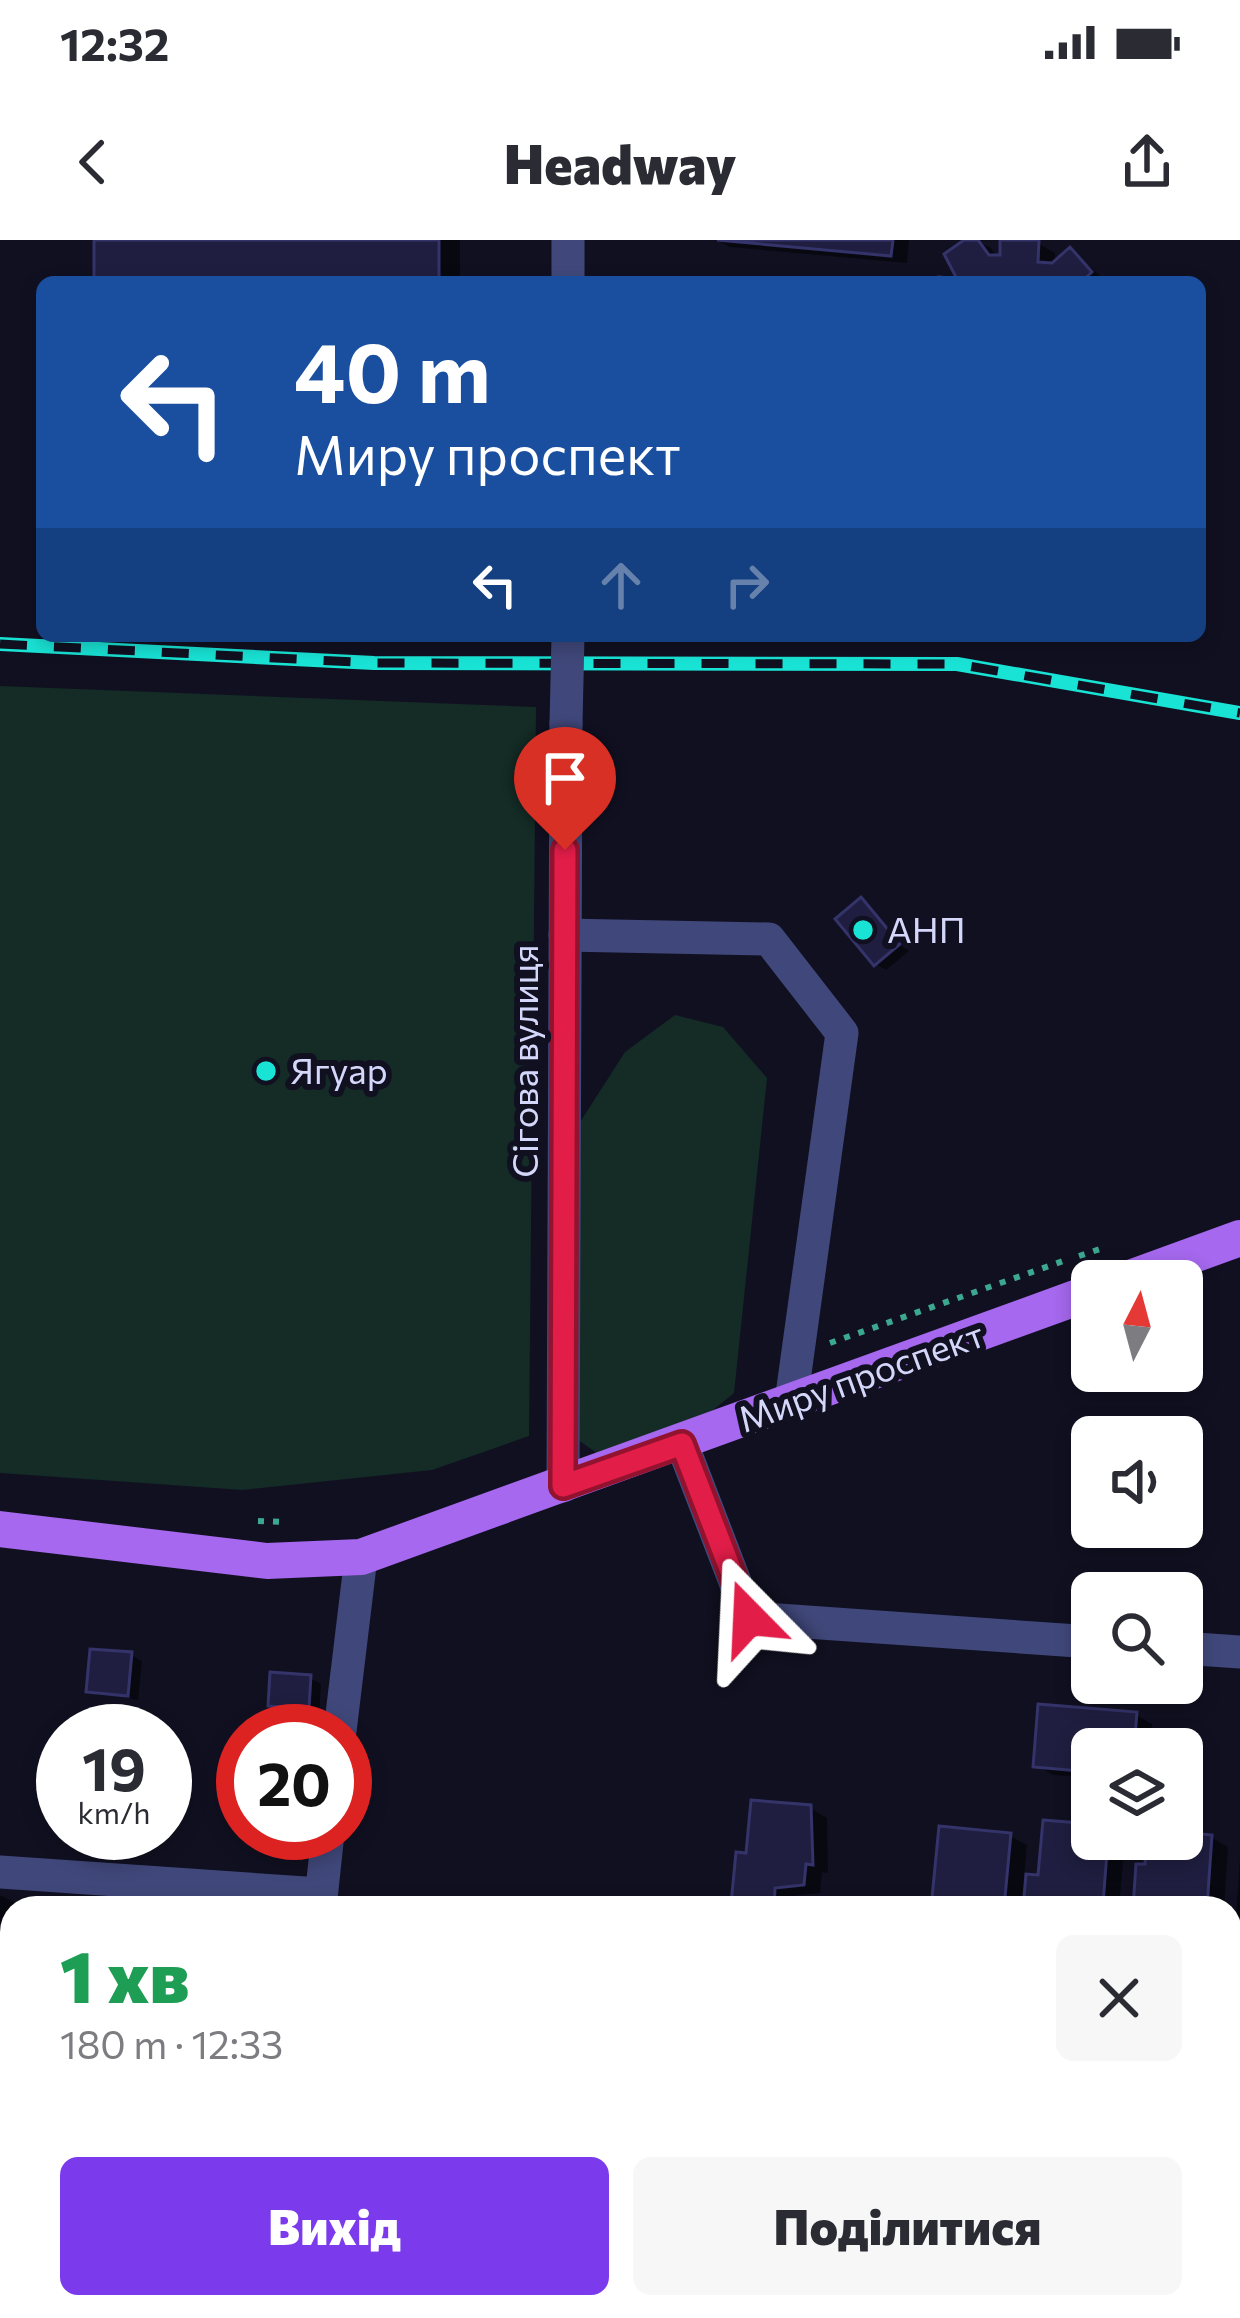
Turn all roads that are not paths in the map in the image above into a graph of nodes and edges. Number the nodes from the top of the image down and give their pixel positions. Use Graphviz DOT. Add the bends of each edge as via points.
graph roads {
  1 [pos="568,240"];
  2 [pos="568,276"];
  3 [pos="568,642"];
  4 [pos="565,935"];
  5 [pos="1240,1238"];
  6 [pos="1180,1260"];
  7 [pos="1071,1300"];
  8 [pos="790,1402"];
  9 [pos="682,1444"];
  10 [pos="563,1486"];
  11 [pos="0,1528"];
  12 [pos="361,1557"];
  13 [pos="1071,1641"];
  14 [pos="1203,1649"];
  15 [pos="1240,1652"];
  16 [pos="343,1704"];
  17 [pos="325,1860"];
  18 [pos="0,1872"];
  19 [pos="265,1896"];
  20 [pos="321,1896"];
  1 -- 2 [label="street"];
  3 -- 4 [label="street, Сігова вулиця, bridge"];
  4 -- 8 [label="street" via="769,939 842,1033"];
  4 -- 10 [label="street, Сігова вулиця"];
  5 -- 6 [label="main road"];
  7 -- 8 [label="main road, Миру проспект"];
  8 -- 9 [label="main road, Миру проспект"];
  9 -- 10 [label="main road, Миру проспект"];
  9 -- 13 [label="street" via="749,1618"];
  10 -- 12 [label="main road, Миру проспект"];
  11 -- 12 [label="main road, Миру проспект" via="267,1561"];
  12 -- 16 [label="street"];
  14 -- 15 [label="street"];
  17 -- 20 [label="street"];
  18 -- 19 [label="street"];
}
